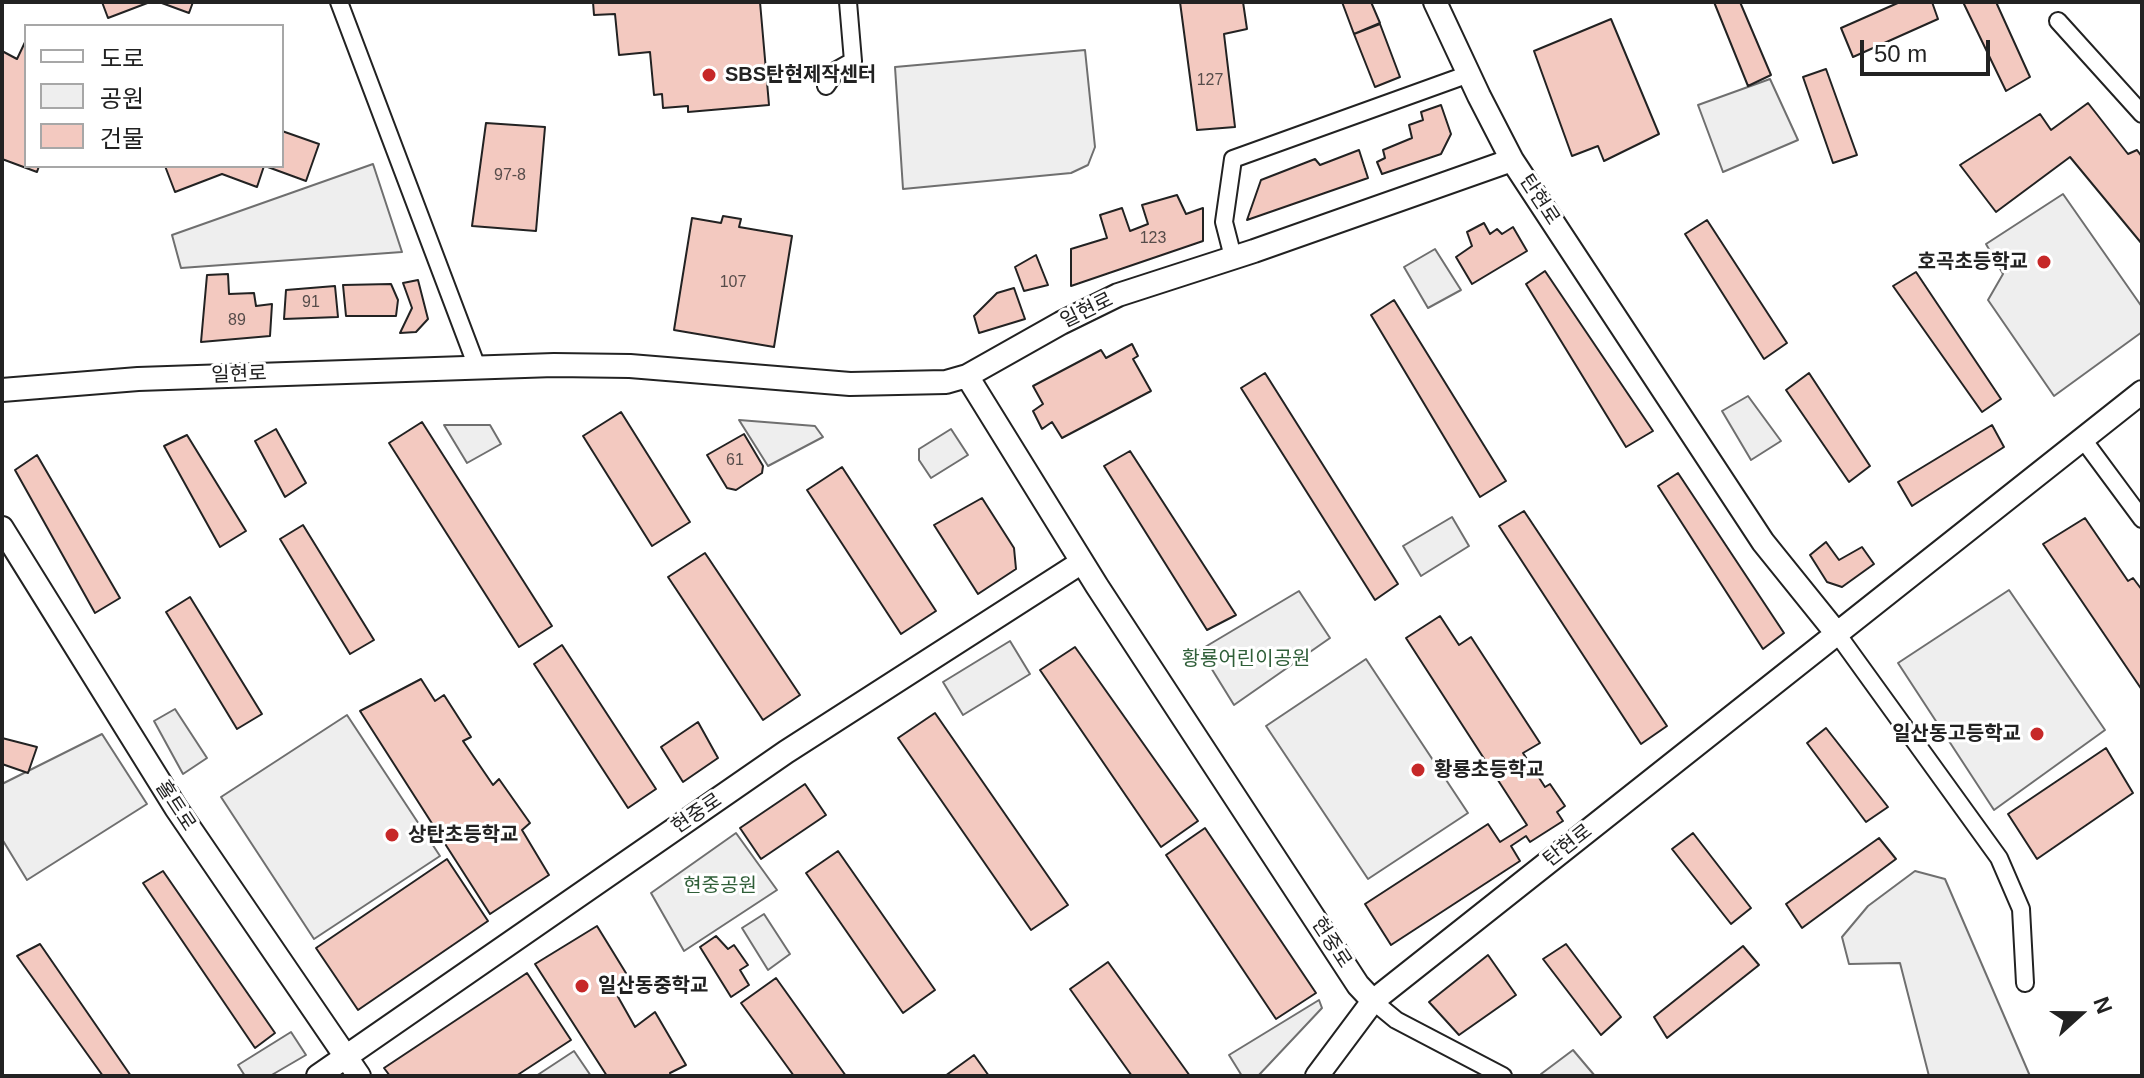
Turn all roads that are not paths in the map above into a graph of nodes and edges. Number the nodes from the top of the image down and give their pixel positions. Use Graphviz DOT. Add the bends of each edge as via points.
graph roads {
  1 [pos="339,2"];
  2 [pos="848,2"];
  3 [pos="1435,2"];
  4 [pos="2058,21"];
  5 [pos="1469,74"];
  6 [pos="826,86"];
  7 [pos="2142,114"];
  8 [pos="1512,160"];
  9 [pos="1233,257"];
  10 [pos="477,367"];
  11 [pos="967,376"];
  12 [pos="2,390"];
  13 [pos="2142,392"];
  14 [pos="2082,438"];
  15 [pos="2142,519"];
  16 [pos="2,528"];
  17 [pos="1082,562"];
  18 [pos="1838,635"];
  19 [pos="2025,983"];
  20 [pos="1373,1001"];
  21 [pos="352,1067"];
  22 [pos="318,1076"];
  23 [pos="1317,1076"];
  24 [pos="1503,1076"];
  1 -- 10 [label="street"];
  2 -- 6 [label="street" via="853,61 837,70"];
  3 -- 5 [label="main road"];
  4 -- 7 [label="street"];
  5 -- 8 [label="main road"];
  5 -- 9 [label="street" via="1233,159 1224,222"];
  8 -- 9 [label="main road, 일현로"];
  8 -- 18 [label="main road, 탄현로" via="1763,542"];
  9 -- 11 [label="main road, 일현로" via="1118,295"];
  10 -- 11 [label="main road, 일현로" via="630,366 850,384 925,383"];
  10 -- 12 [label="main road, 일현로"];
  11 -- 17 [label="main road, 현중로"];
  13 -- 14 [label="main road, 탄현로"];
  14 -- 15 [label="street"];
  14 -- 18 [label="main road, 탄현로"];
  16 -- 21 [label="main road, 홀트로" via="176,808"];
  17 -- 20 [label="main road, 현중로"];
  17 -- 21 [label="main road, 현중로" via="786,752"];
  18 -- 19 [label="street, 탄현로" via="1999,858 2021,909"];
  18 -- 20 [label="main road, 탄현로"];
  20 -- 23 [label="main road, 탄현로"];
  20 -- 24 [label="street" via="1396,1020"];
  21 -- 22 [label="main road, 현중로"];
}
